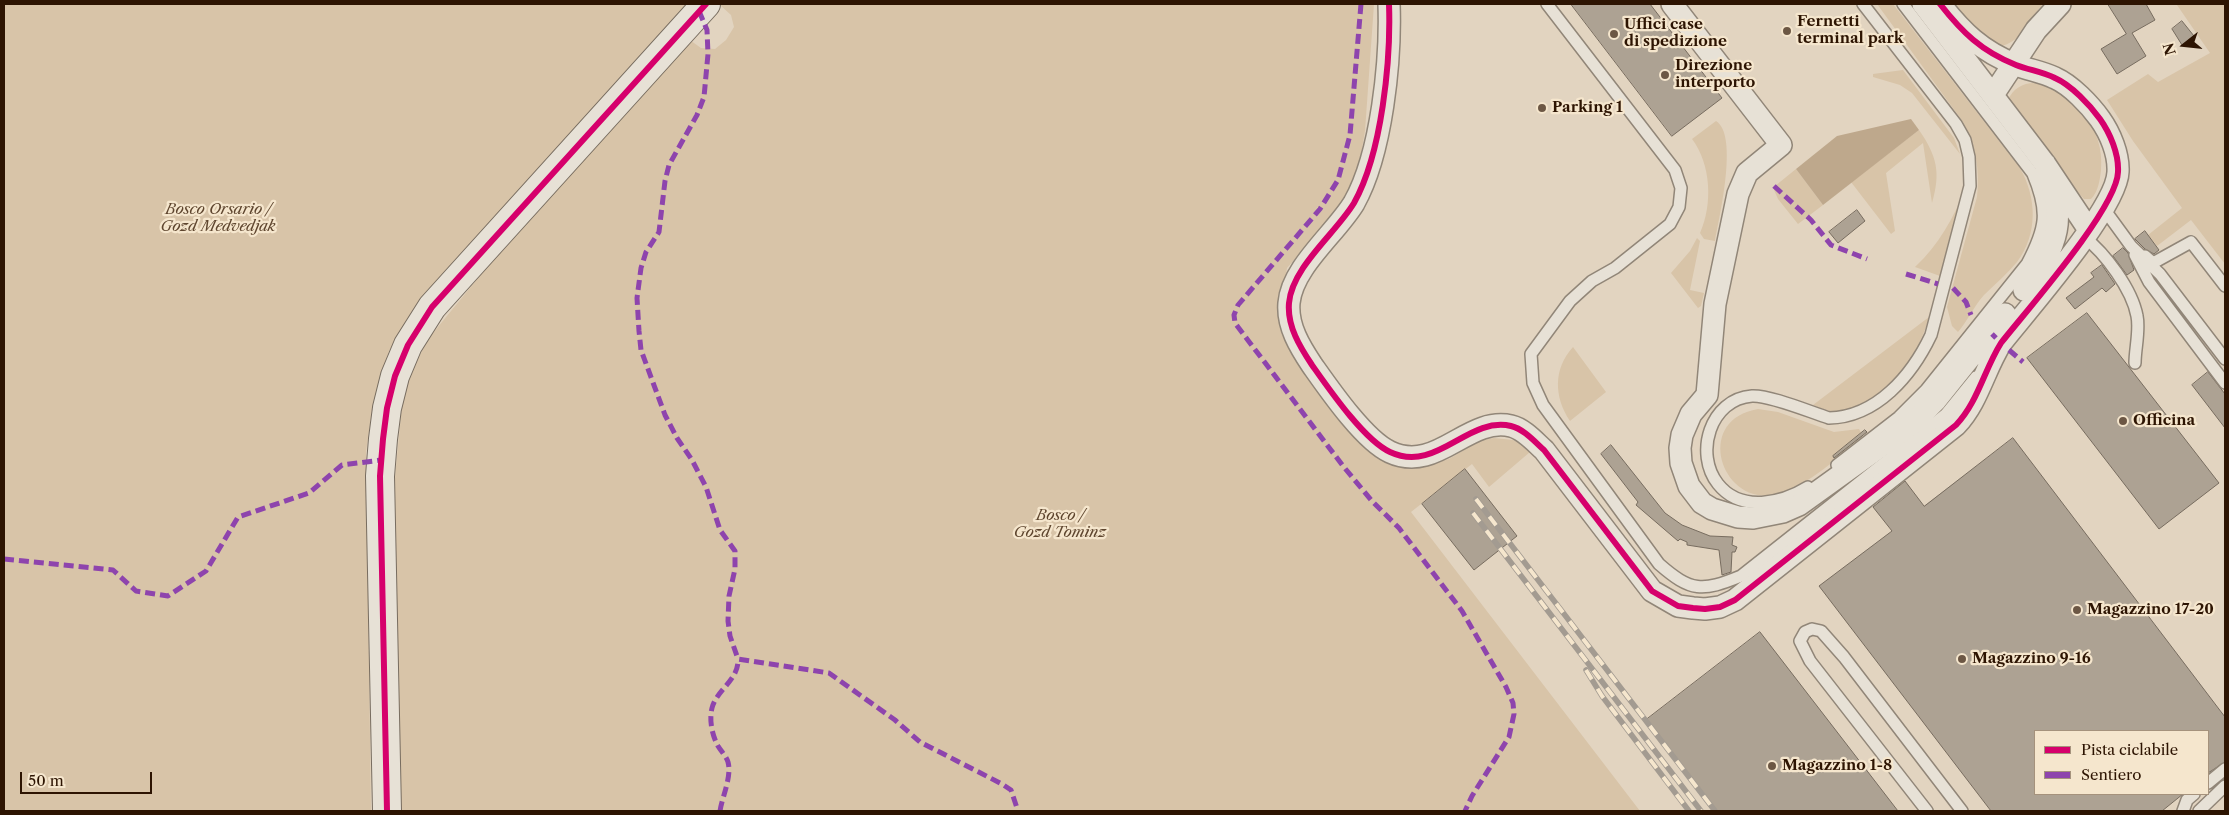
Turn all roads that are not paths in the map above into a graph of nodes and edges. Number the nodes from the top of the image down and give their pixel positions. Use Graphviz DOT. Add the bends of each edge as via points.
graph roads {
  1 [pos="706,4"];
  2 [pos="1389,4"];
  3 [pos="1547,4"];
  4 [pos="1672,4"];
  5 [pos="1863,4"];
  6 [pos="1903,4"];
  7 [pos="1923,4"];
  8 [pos="1940,4"];
  9 [pos="2060,4"];
  10 [pos="2014,64"];
  11 [pos="1993,95"];
  12 [pos="2039,169"];
  13 [pos="2058,207"];
  14 [pos="2104,208"];
  15 [pos="2086,233"];
  16 [pos="2131,246"];
  17 [pos="2225,286"];
  18 [pos="1991,358"];
  19 [pos="2225,359"];
  20 [pos="2135,363"];
  21 [pos="2225,383"];
  22 [pos="2225,769"];
  23 [pos="2209,782"];
  24 [pos="2225,786"];
  25 [pos="2193,795"];
  26 [pos="387,811"];
  27 [pos="1926,811"];
  28 [pos="1962,811"];
  29 [pos="2183,811"];
  30 [pos="2199,811"];
  1 -- 26 [label="street" via="432,307 408,345 395,376 387,408 380,476"];
  2 -- 18 [label="street" via="1386,89 1374,148 1355,202 1307,264 1294,284 1289,303 1291,324 1306,356 1360,426 1389,452 1421,457 1450,446 1473,432 1492,426 1511,426 1528,435 1544,450 1652,591 1678,606 1720,607 1735,600 1956,425 1976,398"];
  3 -- 18 [label="lane" via="1675,170 1681,188 1679,207 1670,224 1570,301 1531,354 1534,383 1543,405 1562,432 1660,564 1678,580 1698,588 1716,586 1741,576 1946,414"];
  4 -- 13 [label="street" via="1781,145 1747,173 1738,194 1715,304 1707,394 1691,414 1682,435 1682,463 1689,486 1702,503 1712,509 1753,518 1783,512 1816,493 1912,423 1936,400 2040,270 2052,250"];
  5 -- 12 [label="lane" via="1956,124 1965,140 1969,157 1970,186 1931,335 1902,381 1879,401 1850,416 1829,418 1755,396 1739,398 1719,411 1709,428 1708,446 1708,457 1717,483 1735,497 1755,503 1782,500 1797,494 1874,437 1926,390 2027,264 2038,245 2044,208"];
  6 -- 12 [label="lane"];
  7 -- 11 [label="street"];
  8 -- 10 [label="street" via="1972,41"];
  9 -- 10 [label="street" via="2036,30"];
  10 -- 11 [label="street"];
  10 -- 14 [label="street" via="2057,79 2091,105 2108,130 2118,160 2118,172 2116,185"];
  11 -- 12 [label="street"];
  12 -- 13 [label="street" via="2054,186"];
  12 -- 15 [label="street"];
  13 -- 15 [label="lane"];
  14 -- 15 [label="street"];
  14 -- 16 [label="lane"];
  15 -- 18 [label="street"];
  15 -- 20 [label="lane" via="2124,284 2137,317"];
  16 -- 17 [label="lane" via="2153,263 2191,242"];
  16 -- 19 [label="lane" via="2160,274"];
  16 -- 21 [label="lane" via="2149,282"];
  22 -- 23 [label="lane"];
  24 -- 30 [label="lane"];
  25 -- 29 [label="lane" via="2186,800"];
  27 -- 28 [label="lane" via="1810,661 1800,641 1805,632 1812,629 1821,631 1844,657"];
}
